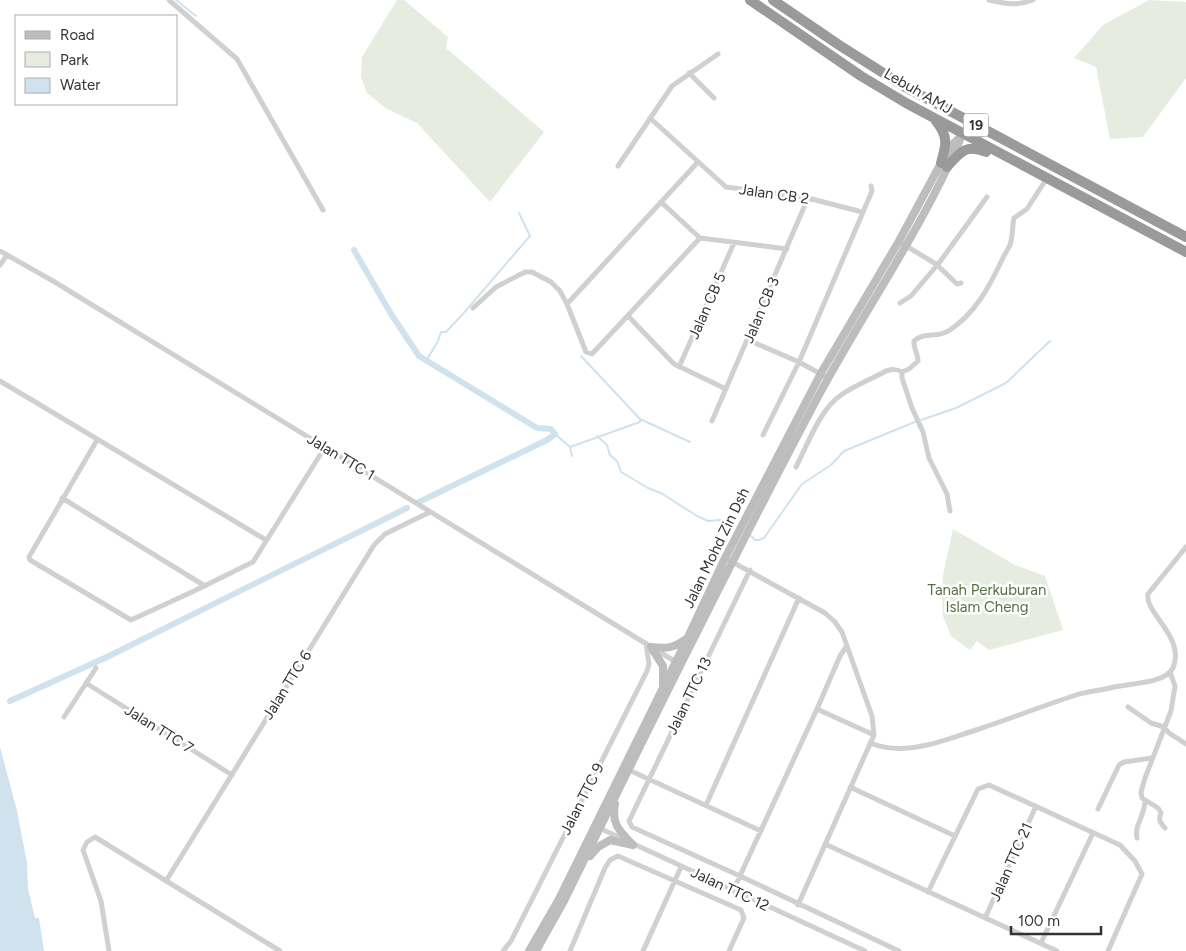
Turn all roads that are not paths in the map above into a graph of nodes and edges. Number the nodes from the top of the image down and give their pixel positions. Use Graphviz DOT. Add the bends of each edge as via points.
graph roads {
  1 [pos="169,0"];
  2 [pos="750,0"];
  3 [pos="773,0"];
  4 [pos="989,0"];
  5 [pos="1033,0"];
  6 [pos="1010,3"];
  7 [pos="718,54"];
  8 [pos="877,70"];
  9 [pos="690,74"];
  10 [pos="714,98"];
  11 [pos="933,117"];
  12 [pos="650,118"];
  13 [pos="963,134"];
  14 [pos="1013,145"];
  15 [pos="1015,161"];
  16 [pos="698,162"];
  17 [pos="944,165"];
  18 [pos="618,166"];
  19 [pos="1047,178"];
  20 [pos="871,186"];
  21 [pos="987,197"];
  22 [pos="808,198"];
  23 [pos="661,202"];
  24 [pos="322,210"];
  25 [pos="862,212"];
  26 [pos="1186,237"];
  27 [pos="700,238"];
  28 [pos="899,241"];
  29 [pos="734,243"];
  30 [pos="906,246"];
  31 [pos="787,249"];
  32 [pos="0,250"];
  33 [pos="1186,252"];
  34 [pos="6,255"];
  35 [pos="936,264"];
  36 [pos="0,265"];
  37 [pos="961,283"];
  38 [pos="900,303"];
  39 [pos="567,304"];
  40 [pos="473,308"];
  41 [pos="628,316"];
  42 [pos="748,340"];
  43 [pos="799,362"];
  44 [pos="679,368"];
  45 [pos="902,372"];
  46 [pos="820,373"];
  47 [pos="828,378"];
  48 [pos="0,381"];
  49 [pos="726,389"];
  50 [pos="712,421"];
  51 [pos="763,435"];
  52 [pos="97,440"];
  53 [pos="324,447"];
  54 [pos="796,467"];
  55 [pos="62,498"];
  56 [pos="950,510"];
  57 [pos="430,512"];
  58 [pos="266,540"];
  59 [pos="1186,547"];
  60 [pos="725,558"];
  61 [pos="733,561"];
  62 [pos="750,570"];
  63 [pos="204,586"];
  64 [pos="799,598"];
  65 [pos="688,638"];
  66 [pos="649,646"];
  67 [pos="846,647"];
  68 [pos="678,664"];
  69 [pos="96,668"];
  70 [pos="1170,672"];
  71 [pos="86,683"];
  72 [pos="663,688"];
  73 [pos="1128,707"];
  74 [pos="817,709"];
  75 [pos="64,717"];
  76 [pos="1164,728"];
  77 [pos="874,735"];
  78 [pos="870,743"];
  79 [pos="1186,744"];
  80 [pos="1152,758"];
  81 [pos="629,770"];
  82 [pos="232,774"];
  83 [pos="649,779"];
  84 [pos="850,788"];
  85 [pos="616,795"];
  86 [pos="1145,800"];
  87 [pos="706,806"];
  88 [pos="1036,806"];
  89 [pos="1098,809"];
  90 [pos="597,827"];
  91 [pos="1165,828"];
  92 [pos="761,831"];
  93 [pos="1093,833"];
  94 [pos="955,836"];
  95 [pos="1137,838"];
  96 [pos="634,844"];
  97 [pos="825,844"];
  98 [pos="581,867"];
  99 [pos="681,867"];
  100 [pos="740,876"];
  101 [pos="166,881"];
  102 [pos="675,881"];
  103 [pos="733,891"];
  104 [pos="928,892"];
  105 [pos="798,905"];
  106 [pos="986,918"];
  107 [pos="1041,943"];
  108 [pos="109,951"];
  109 [pos="280,951"];
  110 [pos="503,951"];
  111 [pos="529,951"];
  112 [pos="536,951"];
  113 [pos="570,951"];
  114 [pos="643,951"];
  115 [pos="729,951"];
  116 [pos="865,951"];
  117 [pos="899,951"];
  118 [pos="1057,951"];
  119 [pos="1108,951"];
  1 -- 24 [label="street" via="237,58"];
  2 -- 11 [label="highway, Lebuh AMJ / 19" via="861,76"];
  3 -- 8 [label="highway, Lebuh AMJ / 19"];
  4 -- 6 [label="street"];
  5 -- 6 [label="street" via="1018,5"];
  7 -- 9 [label="street"];
  8 -- 13 [label="highway" via="891,84 954,118"];
  8 -- 14 [label="highway, Lebuh AMJ / 19"];
  9 -- 10 [label="street"];
  9 -- 12 [label="street" via="672,86"];
  11 -- 13 [label="highway, Lebuh AMJ / 19"];
  11 -- 17 [label="highway" via="944,132"];
  12 -- 16 [label="street, Jalan CB 2"];
  12 -- 18 [label="street"];
  13 -- 14 [label="highway" via="976,131"];
  13 -- 15 [label="highway, Lebuh AMJ / 19"];
  13 -- 17 [label="main road"];
  14 -- 26 [label="highway, Lebuh AMJ / 19"];
  15 -- 17 [label="highway" via="974,148 963,151"];
  15 -- 19 [label="highway, Lebuh AMJ / 19"];
  16 -- 22 [label="street, Jalan CB 2" via="726,187"];
  16 -- 23 [label="street"];
  17 -- 28 [label="main road, Jalan Mohd Zin Dsh"];
  17 -- 30 [label="main road, Jalan Mohd Zin Dsh"];
  19 -- 33 [label="highway, Lebuh AMJ / 19"];
  19 -- 45 [label="street" via="1027,209 1014,218 1010,245 978,304 951,329 940,335 924,335 914,341 918,361"];
  20 -- 25 [label="street" via="872,191"];
  21 -- 35 [label="street"];
  22 -- 25 [label="street, Jalan CB 2"];
  22 -- 31 [label="street, Jalan CB 3"];
  23 -- 27 [label="street"];
  23 -- 39 [label="street"];
  25 -- 43 [label="street"];
  27 -- 29 [label="street"];
  27 -- 41 [label="street"];
  28 -- 30 [label="street"];
  28 -- 46 [label="main road, Jalan Mohd Zin Dsh"];
  29 -- 31 [label="street"];
  29 -- 44 [label="street, Jalan CB 5"];
  30 -- 35 [label="street"];
  30 -- 47 [label="main road, Jalan Mohd Zin Dsh"];
  31 -- 42 [label="street, Jalan CB 3"];
  32 -- 34 [label="street, Jalan TTC 1"];
  34 -- 36 [label="street"];
  34 -- 53 [label="street, Jalan TTC 1"];
  35 -- 37 [label="street" via="957,284"];
  35 -- 38 [label="street" via="911,296"];
  39 -- 40 [label="street" via="551,282 528,271 496,287"];
  39 -- 41 [label="street" via="586,352 592,354"];
  41 -- 44 [label="street"];
  42 -- 43 [label="street"];
  42 -- 49 [label="street, Jalan CB 3"];
  43 -- 46 [label="street"];
  43 -- 51 [label="street"];
  44 -- 49 [label="street"];
  45 -- 54 [label="street" via="886,371 833,401 819,420"];
  45 -- 56 [label="street" via="929,458 941,479"];
  46 -- 47 [label="street"];
  46 -- 60 [label="main road, Jalan Mohd Zin Dsh"];
  47 -- 61 [label="main road, Jalan Mohd Zin Dsh"];
  48 -- 52 [label="street"];
  49 -- 50 [label="street, Jalan CB 3"];
  52 -- 55 [label="street"];
  52 -- 58 [label="street"];
  53 -- 57 [label="street, Jalan TTC 1"];
  53 -- 58 [label="street"];
  55 -- 63 [label="street"];
  55 -- 63 [label="street" via="30,553 30,560 131,620"];
  57 -- 66 [label="street, Jalan TTC 1"];
  57 -- 82 [label="street, Jalan TTC 6" via="385,534 374,545"];
  58 -- 63 [label="street" via="253,562"];
  59 -- 70 [label="street" via="1147,599 1174,641 1176,661"];
  60 -- 61 [label="street"];
  60 -- 65 [label="main road, Jalan Mohd Zin Dsh"];
  61 -- 62 [label="street"];
  61 -- 68 [label="main road, Jalan Mohd Zin Dsh"];
  62 -- 64 [label="street"];
  62 -- 83 [label="street, Jalan TTC 13"];
  64 -- 67 [label="street" via="835,622"];
  64 -- 87 [label="street"];
  65 -- 66 [label="main road" via="670,648"];
  65 -- 68 [label="main road, Jalan Mohd Zin Dsh"];
  66 -- 68 [label="street, Jalan TTC 1"];
  66 -- 72 [label="main road" via="663,666"];
  66 -- 110 [label="street, Jalan TTC 9" via="647,670 511,941"];
  67 -- 74 [label="street"];
  67 -- 77 [label="street" via="872,716"];
  68 -- 72 [label="main road, Jalan Mohd Zin Dsh"];
  68 -- 81 [label="main road, Jalan Mohd Zin Dsh"];
  69 -- 71 [label="street"];
  70 -- 76 [label="street" via="1175,686"];
  70 -- 78 [label="street" via="1143,683 1076,695 929,745 882,748"];
  71 -- 75 [label="street"];
  71 -- 82 [label="street, Jalan TTC 7"];
  72 -- 90 [label="main road, Jalan Mohd Zin Dsh"];
  73 -- 76 [label="street"];
  74 -- 77 [label="street"];
  74 -- 92 [label="street"];
  76 -- 79 [label="street"];
  76 -- 80 [label="street"];
  77 -- 78 [label="street"];
  78 -- 84 [label="street"];
  80 -- 86 [label="street" via="1141,792"];
  80 -- 89 [label="street" via="1119,765"];
  81 -- 83 [label="street"];
  81 -- 85 [label="main road, Jalan Mohd Zin Dsh"];
  82 -- 101 [label="street, Jalan TTC 6"];
  83 -- 87 [label="street"];
  83 -- 100 [label="street, Jalan TTC 13" via="629,821 632,827"];
  84 -- 94 [label="street"];
  84 -- 97 [label="street"];
  85 -- 90 [label="main road, Jalan Mohd Zin Dsh"];
  85 -- 96 [label="main road" via="614,821"];
  86 -- 91 [label="street" via="1158,808 1160,822"];
  86 -- 95 [label="street" via="1135,832"];
  87 -- 92 [label="street"];
  88 -- 93 [label="street"];
  88 -- 94 [label="street" via="989,784 983,786 978,789"];
  88 -- 106 [label="street, Jalan TTC 21"];
  90 -- 96 [label="street, Jalan TTC 12"];
  90 -- 98 [label="main road, Jalan Mohd Zin Dsh"];
  90 -- 111 [label="main road, Jalan Mohd Zin Dsh"];
  92 -- 100 [label="street"];
  93 -- 107 [label="street"];
  93 -- 119 [label="street" via="1120,845 1142,874"];
  94 -- 104 [label="street"];
  96 -- 98 [label="main road" via="605,842"];
  96 -- 99 [label="street, Jalan TTC 12"];
  97 -- 104 [label="street"];
  97 -- 105 [label="street"];
  98 -- 112 [label="main road, Jalan Mohd Zin Dsh"];
  99 -- 102 [label="street"];
  99 -- 103 [label="street, Jalan TTC 12"];
  100 -- 103 [label="street"];
  100 -- 105 [label="street"];
  101 -- 108 [label="street" via="95,837 87,842 83,850 101,901"];
  101 -- 109 [label="street"];
  102 -- 113 [label="street" via="618,856 610,860"];
  102 -- 114 [label="street"];
  102 -- 115 [label="street" via="741,910 744,918"];
  103 -- 116 [label="street, Jalan TTC 12"];
  104 -- 106 [label="street"];
  105 -- 117 [label="street"];
  106 -- 107 [label="street"];
  107 -- 118 [label="street"];
}
